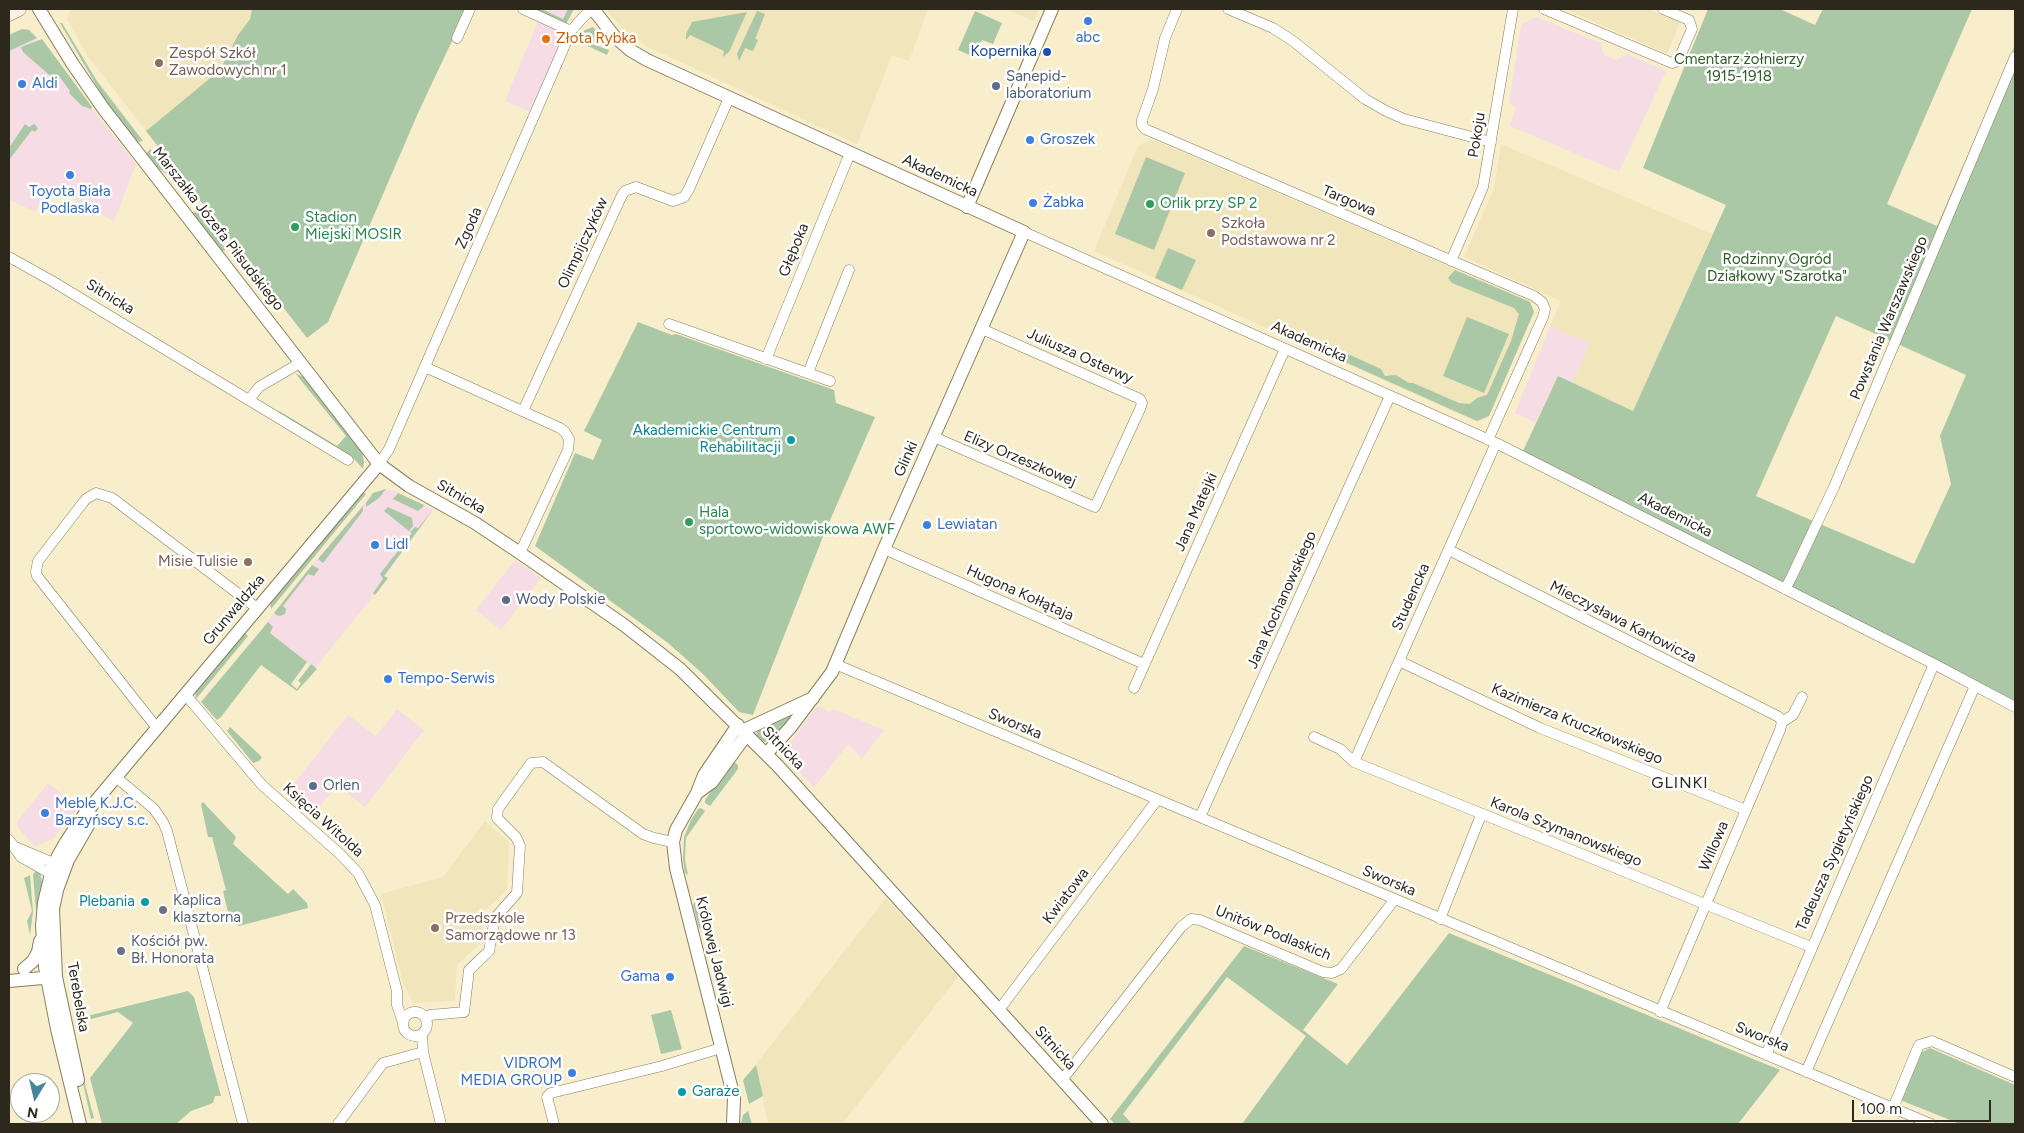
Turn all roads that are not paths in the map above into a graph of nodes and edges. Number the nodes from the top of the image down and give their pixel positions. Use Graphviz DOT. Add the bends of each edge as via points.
graph roads {
  1 [pos="19,9"];
  2 [pos="39,9"];
  3 [pos="470,9"];
  4 [pos="523,9"];
  5 [pos="593,9"];
  6 [pos="1052,9"];
  7 [pos="1177,9"];
  8 [pos="1228,9"];
  9 [pos="1513,9"];
  10 [pos="1544,9"];
  11 [pos="1663,9"];
  12 [pos="9,14"];
  13 [pos="571,31"];
  14 [pos="457,38"];
  15 [pos="2015,56"];
  16 [pos="729,98"];
  17 [pos="1491,142"];
  18 [pos="850,153"];
  19 [pos="967,207"];
  20 [pos="1024,232"];
  21 [pos="9,257"];
  22 [pos="1451,261"];
  23 [pos="849,270"];
  24 [pos="1544,305"];
  25 [pos="669,324"];
  26 [pos="982,329"];
  27 [pos="1285,349"];
  28 [pos="766,359"];
  29 [pos="300,363"];
  30 [pos="425,368"];
  31 [pos="808,373"];
  32 [pos="830,381"];
  33 [pos="1390,396"];
  34 [pos="249,400"];
  35 [pos="523,411"];
  36 [pos="934,437"];
  37 [pos="1492,442"];
  38 [pos="348,460"];
  39 [pos="379,464"];
  40 [pos="1095,507"];
  41 [pos="884,549"];
  42 [pos="1448,550"];
  43 [pos="520,553"];
  44 [pos="1784,588"];
  45 [pos="257,608"];
  46 [pos="1399,661"];
  47 [pos="835,664"];
  48 [pos="1144,664"];
  49 [pos="1934,664"];
  50 [pos="1975,686"];
  51 [pos="1134,688"];
  52 [pos="185,694"];
  53 [pos="815,697"];
  54 [pos="1802,697"];
  55 [pos="2015,707"];
  56 [pos="1782,722"];
  57 [pos="157,728"];
  58 [pos="743,730"];
  59 [pos="1314,737"];
  60 [pos="766,754"];
  61 [pos="1354,762"];
  62 [pos="117,778"];
  63 [pos="1157,800"];
  64 [pos="1746,810"];
  65 [pos="1481,814"];
  66 [pos="1200,817"];
  67 [pos="66,842"];
  68 [pos="673,842"];
  69 [pos="10,843"];
  70 [pos="39,856"];
  71 [pos="56,871"];
  72 [pos="1395,900"];
  73 [pos="1706,904"];
  74 [pos="1440,919"];
  75 [pos="42,926"];
  76 [pos="1811,947"];
  77 [pos="24,969"];
  78 [pos="9,972"];
  79 [pos="51,972"];
  80 [pos="9,981"];
  81 [pos="397,991"];
  82 [pos="999,1010"];
  83 [pos="1660,1012"];
  84 [pos="412,1013"];
  85 [pos="425,1018"];
  86 [pos="403,1022"];
  87 [pos="417,1035"];
  88 [pos="721,1048"];
  89 [pos="423,1052"];
  90 [pos="1766,1055"];
  91 [pos="1806,1072"];
  92 [pos="2015,1077"];
  93 [pos="1062,1080"];
  94 [pos="1892,1108"];
  95 [pos="80,1124"];
  96 [pos="87,1124"];
  97 [pos="243,1124"];
  98 [pos="338,1124"];
  99 [pos="441,1124"];
  100 [pos="554,1124"];
  101 [pos="733,1124"];
  102 [pos="1102,1124"];
  103 [pos="1931,1124"];
  1 -- 12 [label="main road"];
  2 -- 29 [label="street, Marszałka Józefa Piłsudskiego" via="103,108"];
  3 -- 14 [label="street"];
  4 -- 13 [label="street"];
  5 -- 13 [label="street, Zgoda"];
  5 -- 16 [label="street, Akademicka" via="630,50"];
  6 -- 19 [label="street"];
  7 -- 22 [label="street, Targowa" via="1165,38 1142,125 1145,129"];
  8 -- 17 [label="street" via="1272,28 1365,99 1386,111 1404,119"];
  9 -- 17 [label="street, Pokoju"];
  10 -- 11 [label="street" via="1664,59 1678,61 1692,29 1689,20"];
  13 -- 30 [label="street, Zgoda"];
  15 -- 44 [label="street, Powstania Warszawskiego" via="1834,487"];
  16 -- 18 [label="street, Akademicka"];
  16 -- 35 [label="street, Olimpijczyków" via="684,198 673,201 636,187 622,195"];
  17 -- 22 [label="street, Pokoju" via="1483,188"];
  18 -- 19 [label="street, Akademicka"];
  18 -- 28 [label="street, Głęboka"];
  19 -- 20 [label="street, Akademicka"];
  20 -- 26 [label="street, Glinki"];
  20 -- 27 [label="street, Akademicka"];
  21 -- 34 [label="street, Sitnicka"];
  22 -- 24 [label="street, Targowa" via="1534,296"];
  23 -- 31 [label="street"];
  24 -- 37 [label="street, Studencka" via="1543,317"];
  25 -- 28 [label="street"];
  26 -- 36 [label="street, Glinki"];
  26 -- 40 [label="street, Juliusza Osterwy" via="1142,402"];
  27 -- 33 [label="street, Akademicka"];
  27 -- 48 [label="street, Jana Matejki"];
  28 -- 31 [label="street"];
  29 -- 34 [label="street" via="259,387"];
  29 -- 39 [label="street, Marszałka Józefa Piłsudskiego"];
  30 -- 35 [label="street"];
  30 -- 39 [label="street, Zgoda" via="389,449"];
  31 -- 32 [label="street"];
  33 -- 37 [label="street, Akademicka"];
  33 -- 66 [label="street, Jana Kochanowskiego"];
  34 -- 38 [label="street, Sitnicka"];
  35 -- 43 [label="street" via="560,428 570,439 568,450"];
  36 -- 40 [label="street, Elizy Orzeszkowej"];
  36 -- 41 [label="street, Glinki"];
  37 -- 42 [label="street, Studencka"];
  37 -- 44 [label="street, Akademicka"];
  39 -- 43 [label="street, Sitnicka" via="409,486"];
  39 -- 45 [label="street, Grunwaldzka"];
  41 -- 47 [label="street, Glinki"];
  41 -- 48 [label="street, Hugona Kołłątaja"];
  42 -- 46 [label="street, Studencka"];
  42 -- 56 [label="street, Mieczysława Karłowicza" via="1778,717"];
  43 -- 58 [label="street, Sitnicka" via="680,669"];
  44 -- 49 [label="street, Akademicka"];
  45 -- 52 [label="street, Grunwaldzka"];
  45 -- 57 [label="street" via="112,498 96,493 82,504 38,561 37,576"];
  46 -- 61 [label="street, Studencka"];
  46 -- 64 [label="street, Kazimierza Kruczkowskiego" via="1540,728"];
  47 -- 53 [label="street, Glinki"];
  47 -- 63 [label="street, Sworska"];
  48 -- 51 [label="street, Jana Matejki"];
  49 -- 50 [label="street, Akademicka"];
  49 -- 76 [label="street, Tadeusza Sygietyńskiego"];
  50 -- 55 [label="street, Akademicka"];
  50 -- 91 [label="street"];
  52 -- 57 [label="street, Grunwaldzka"];
  52 -- 81 [label="street, Księcia Witolda" via="262,785 358,873 375,905"];
  53 -- 58 [label="street"];
  53 -- 60 [label="street, Glinki"];
  54 -- 56 [label="street, Willowa" via="1793,715"];
  56 -- 64 [label="street, Willowa"];
  57 -- 62 [label="street, Grunwaldzka"];
  58 -- 60 [label="street, Sitnicka"];
  58 -- 68 [label="street, Królowej Jadwigi" via="704,775"];
  59 -- 61 [label="street, Karola Szymanowskiego" via="1340,749"];
  60 -- 82 [label="street, Sitnicka"];
  61 -- 65 [label="street, Karola Szymanowskiego"];
  62 -- 67 [label="street, Terebelska" via="84,815"];
  62 -- 71 [label="street, Terebelska"];
  62 -- 97 [label="street" via="154,809 167,831"];
  63 -- 66 [label="street, Sworska"];
  63 -- 82 [label="street, Kwiatowa"];
  64 -- 73 [label="street, Willowa"];
  65 -- 73 [label="street, Karola Szymanowskiego"];
  65 -- 74 [label="street"];
  66 -- 72 [label="street, Sworska"];
  67 -- 70 [label="street, Terebelska" via="56,851"];
  67 -- 71 [label="street, Terebelska"];
  68 -- 85 [label="street" via="643,834 544,762 531,763 498,809 497,818 516,837 520,846 516,896 495,918 490,949 469,970 464,1012"];
  68 -- 88 [label="street, Królowej Jadwigi" via="676,868"];
  69 -- 70 [label="street"];
  69 -- 71 [label="street" via="21,857"];
  70 -- 71 [label="street"];
  71 -- 75 [label="street, Terebelska" via="44,903"];
  71 -- 79 [label="street, Terebelska"];
  72 -- 74 [label="street, Sworska"];
  72 -- 93 [label="street, Unitów Podlaskich" via="1341,969 1332,973 1191,919 1180,928"];
  73 -- 76 [label="street, Karola Szymanowskiego"];
  73 -- 83 [label="street, Willowa"];
  74 -- 83 [label="street, Sworska"];
  75 -- 77 [label="street, Terebelska" via="38,952"];
  75 -- 79 [label="street, Terebelska"];
  76 -- 90 [label="street, Tadeusza Sygietyńskiego"];
  77 -- 78 [label="street"];
  77 -- 79 [label="street"];
  79 -- 80 [label="street"];
  79 -- 95 [label="street, Terebelska" via="57,1029"];
  79 -- 96 [label="street, Terebelska"];
  81 -- 84 [label="street, Księcia Witolda"];
  81 -- 86 [label="street, Księcia Witolda" via="397,1005"];
  82 -- 93 [label="street, Sitnicka"];
  83 -- 90 [label="street, Sworska"];
  84 -- 85 [label="street" via="419,1013"];
  84 -- 86 [label="street"];
  85 -- 87 [label="street" via="427,1026"];
  86 -- 87 [label="street" via="406,1032"];
  87 -- 89 [label="street"];
  88 -- 100 [label="street" via="551,1093 547,1097"];
  88 -- 101 [label="street, Królowej Jadwigi" via="734,1098"];
  89 -- 98 [label="street" via="383,1063"];
  89 -- 99 [label="street"];
  90 -- 91 [label="street, Sworska"];
  91 -- 94 [label="street, Sworska"];
  92 -- 94 [label="street" via="1932,1042 1919,1045"];
  93 -- 102 [label="street, Sitnicka"];
  94 -- 103 [label="street, Sworska"];
}
